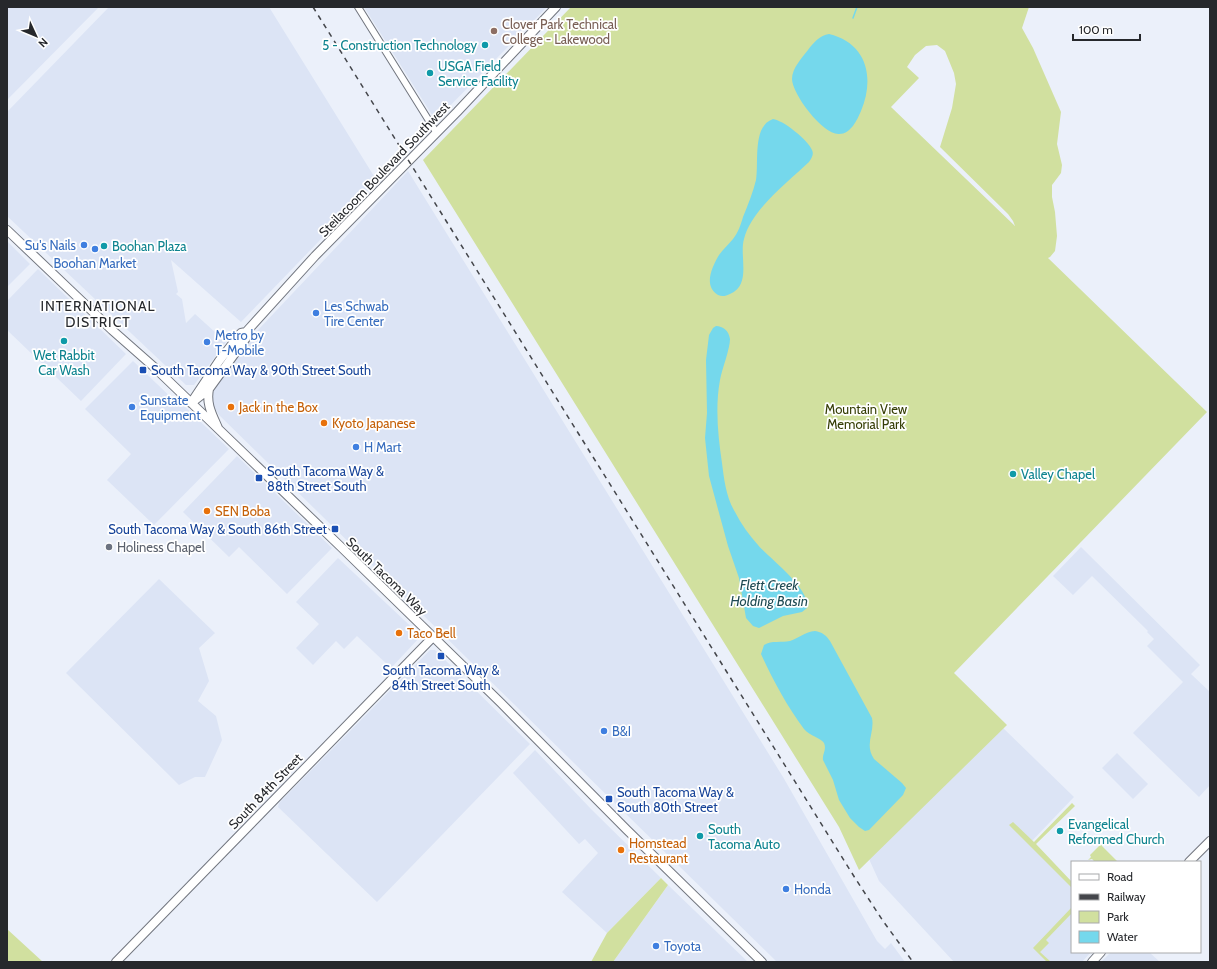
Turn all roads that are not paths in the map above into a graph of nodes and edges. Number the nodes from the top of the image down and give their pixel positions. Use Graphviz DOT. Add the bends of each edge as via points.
graph roads {
  1 [pos="358,7"];
  2 [pos="556,7"];
  3 [pos="436,132"];
  4 [pos="7,230"];
  5 [pos="246,332"];
  6 [pos="209,389"];
  7 [pos="191,403"];
  8 [pos="220,432"];
  9 [pos="433,637"];
  10 [pos="1210,841"];
  11 [pos="1191,861"];
  12 [pos="1100,953"];
  13 [pos="116,962"];
  14 [pos="762,962"];
  15 [pos="1092,962"];
  1 -- 3 [label="street"];
  2 -- 3 [label="main road, Steilacoom Boulevard Southwest"];
  3 -- 5 [label="main road, Steilacoom Boulevard Southwest" via="315,256"];
  4 -- 7 [label="main road, South Tacoma Way"];
  5 -- 6 [label="main road, Steilacoom Boulevard Southwest" via="246,338"];
  5 -- 7 [label="main road, Steilacoom Boulevard Southwest" via="230,346"];
  6 -- 7 [label="main road, Steilacoom Boulevard Southwest"];
  6 -- 8 [label="main road" via="209,408"];
  7 -- 8 [label="main road, South Tacoma Way"];
  8 -- 9 [label="main road, South Tacoma Way"];
  9 -- 13 [label="main road, South 84th Street"];
  9 -- 14 [label="main road, South Tacoma Way"];
  10 -- 11 [label="main road"];
  12 -- 15 [label="main road"];
}
